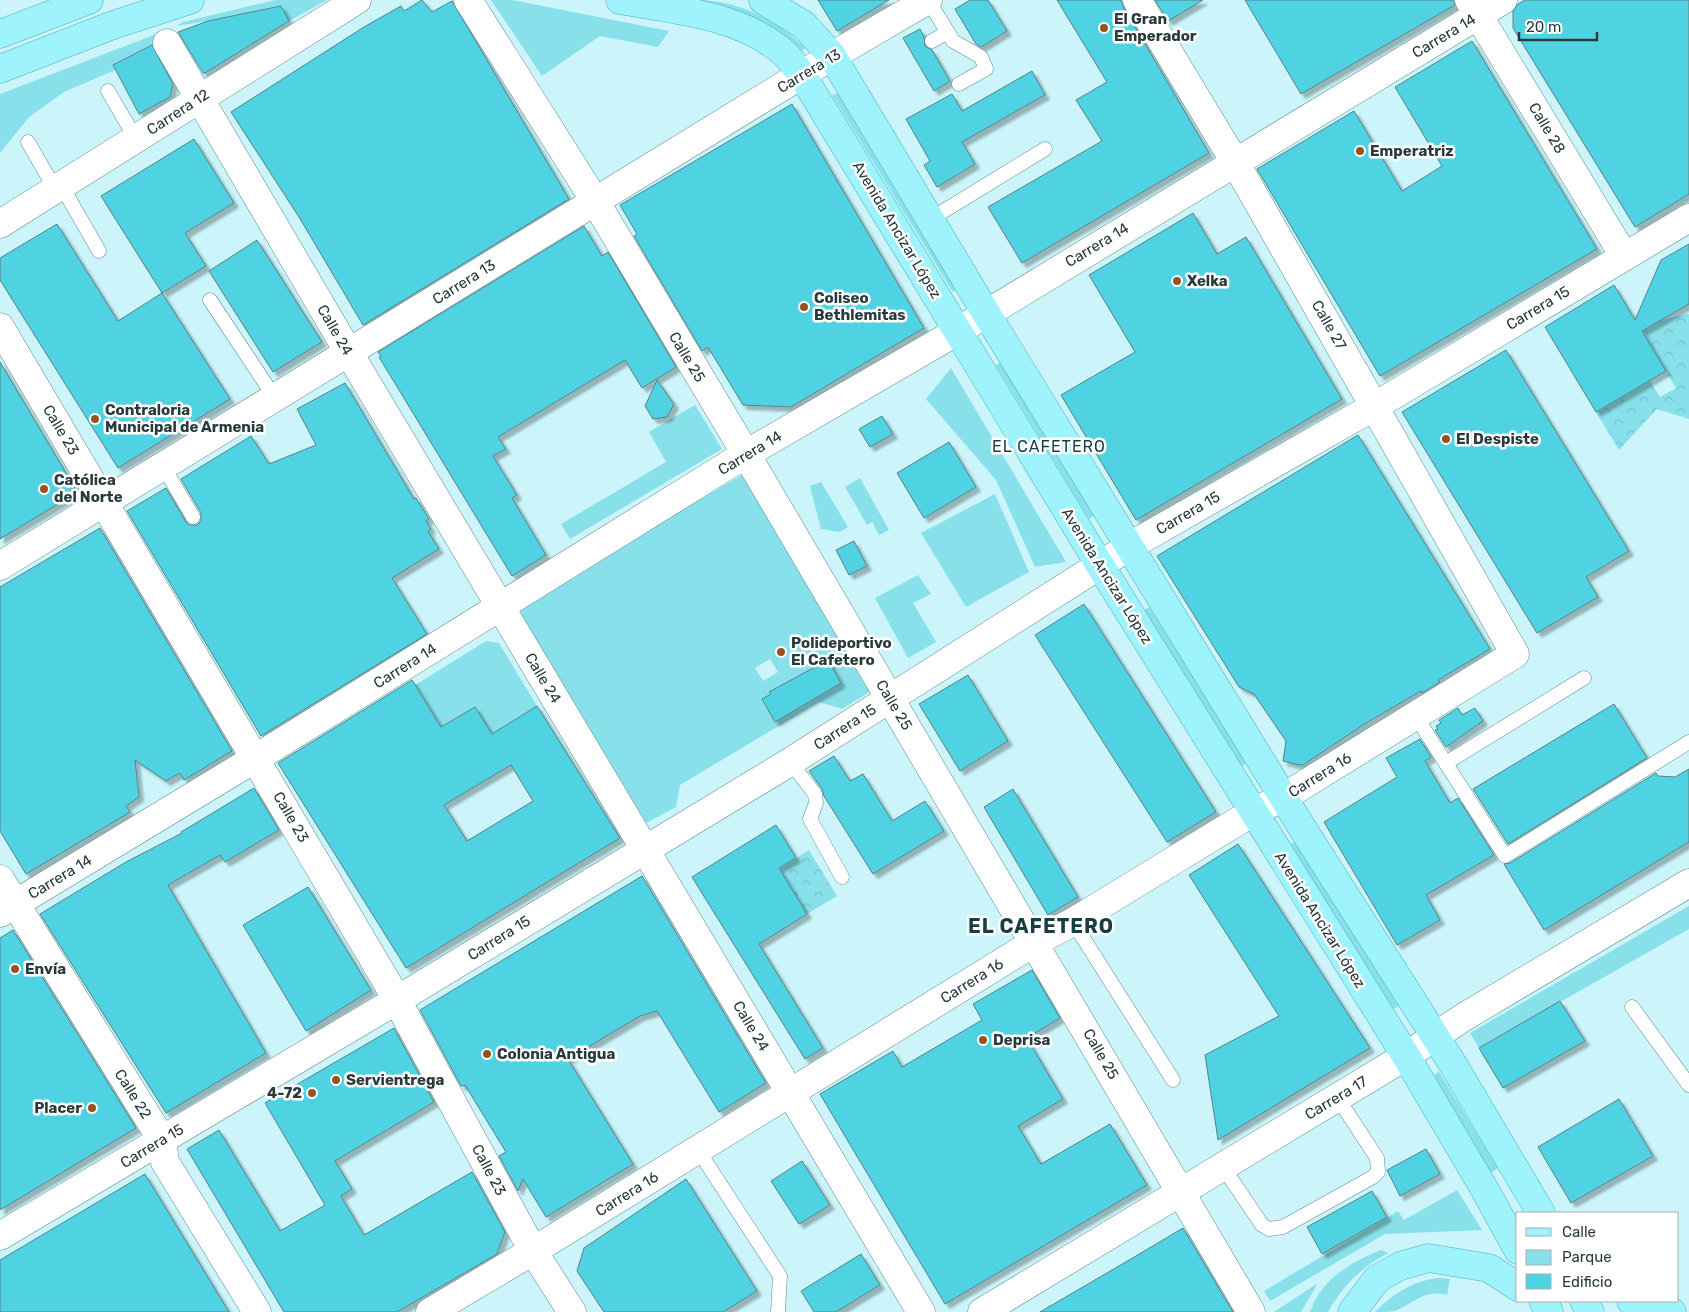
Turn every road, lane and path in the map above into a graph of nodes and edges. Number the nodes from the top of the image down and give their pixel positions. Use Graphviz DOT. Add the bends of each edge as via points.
graph roads {
  1 [pos="89,0"];
  2 [pos="190,0"];
  3 [pos="357,0"];
  4 [pos="468,0"];
  5 [pos="620,0"];
  6 [pos="763,0"];
  7 [pos="928,0"];
  8 [pos="1137,0"];
  9 [pos="1504,0"];
  10 [pos="1474,8"];
  11 [pos="948,32"];
  12 [pos="0,34"];
  13 [pos="932,41"];
  14 [pos="167,43"];
  15 [pos="832,56"];
  16 [pos="0,69"];
  17 [pos="802,75"];
  18 [pos="959,84"];
  19 [pos="108,91"];
  20 [pos="199,98"];
  21 [pos="136,139"];
  22 [pos="28,142"];
  23 [pos="1045,149"];
  24 [pos="1235,162"];
  25 [pos="58,187"];
  26 [pos="595,202"];
  27 [pos="1689,218"];
  28 [pos="929,220"];
  29 [pos="0,224"];
  30 [pos="99,250"];
  31 [pos="1624,256"];
  32 [pos="210,300"];
  33 [pos="986,313"];
  34 [pos="0,328"];
  35 [pos="958,331"];
  36 [pos="348,353"];
  37 [pos="275,398"];
  38 [pos="1375,406"];
  39 [pos="746,454"];
  40 [pos="162,466"];
  41 [pos="105,502"];
  42 [pos="194,517"];
  43 [pos="1130,546"];
  44 [pos="0,566"];
  45 [pos="1101,567"];
  46 [pos="501,607"];
  47 [pos="1515,654"];
  48 [pos="1584,678"];
  49 [pos="890,698"];
  50 [pos="1416,715"];
  51 [pos="1689,742"];
  52 [pos="256,758"];
  53 [pos="790,762"];
  54 [pos="1446,763"];
  55 [pos="1284,797"];
  56 [pos="1253,812"];
  57 [pos="645,849"];
  58 [pos="842,877"];
  59 [pos="0,879"];
  60 [pos="1689,883"];
  61 [pos="8,908"];
  62 [pos="1073,922"];
  63 [pos="1035,942"];
  64 [pos="397,1000"];
  65 [pos="1632,1007"];
  66 [pos="1435,1036"];
  67 [pos="1406,1056"];
  68 [pos="1173,1080"];
  69 [pos="1689,1085"];
  70 [pos="791,1093"];
  71 [pos="1337,1097"];
  72 [pos="162,1140"];
  73 [pos="698,1150"];
  74 [pos="1223,1167"];
  75 [pos="1182,1192"];
  76 [pos="1540,1211"];
  77 [pos="0,1236"];
  78 [pos="1516,1246"];
  79 [pos="533,1251"];
  80 [pos="1516,1286"];
  81 [pos="1635,1302"];
  82 [pos="256,1312"];
  83 [pos="430,1312"];
  84 [pos="572,1312"];
  85 [pos="778,1312"];
  86 [pos="921,1312"];
  87 [pos="982,1312"];
  88 [pos="1251,1312"];
  89 [pos="1352,1312"];
  90 [pos="1672,1312"];
  1 -- 12 [label="main road"];
  2 -- 16 [label="main road" via="113,25"];
  3 -- 20 [label="street, Carrera 12"];
  4 -- 26 [label="street, Calle 25"];
  5 -- 17 [label="main road, Avenida Ancizar López" via="718,18 757,34 781,50"];
  6 -- 15 [label="main road" via="804,25"];
  7 -- 11 [label="lane"];
  7 -- 15 [label="street, Carrera 13"];
  8 -- 24 [label="street, Calle 27"];
  9 -- 10 [label="street, Carrera 14"];
  10 -- 24 [label="street, Carrera 14"];
  10 -- 31 [label="street, Calle 28"];
  11 -- 13 [label="lane"];
  11 -- 18 [label="lane" via="953,41 981,57 986,69"];
  14 -- 20 [label="street, Calle 24"];
  15 -- 17 [label="street, Carrera 13"];
  15 -- 28 [label="main road"];
  17 -- 26 [label="street, Carrera 13"];
  17 -- 35 [label="main road, Avenida Ancizar López"];
  19 -- 21 [label="lane"];
  20 -- 21 [label="street, Carrera 12"];
  20 -- 36 [label="street, Calle 24"];
  21 -- 25 [label="street, Carrera 12"];
  22 -- 25 [label="lane"];
  23 -- 28 [label="lane"];
  24 -- 33 [label="street, Carrera 14"];
  24 -- 38 [label="street, Calle 27"];
  25 -- 29 [label="street, Carrera 12"];
  25 -- 30 [label="lane"];
  26 -- 36 [label="street, Carrera 13"];
  26 -- 39 [label="street, Calle 25"];
  27 -- 31 [label="street, Carrera 15"];
  28 -- 33 [label="main road"];
  31 -- 38 [label="street, Carrera 15"];
  32 -- 37 [label="lane"];
  33 -- 35 [label="street, Carrera 14"];
  33 -- 43 [label="main road"];
  34 -- 41 [label="street, Calle 23"];
  35 -- 39 [label="street, Carrera 14"];
  35 -- 45 [label="main road, Avenida Ancizar López"];
  36 -- 37 [label="street, Carrera 13"];
  36 -- 46 [label="street, Calle 24"];
  37 -- 40 [label="street, Carrera 13"];
  38 -- 43 [label="street, Carrera 15"];
  38 -- 47 [label="street, Calle 27"];
  39 -- 46 [label="street, Carrera 14"];
  39 -- 49 [label="street, Calle 25"];
  40 -- 41 [label="street, Carrera 13"];
  40 -- 42 [label="lane"];
  41 -- 44 [label="street, Carrera 13"];
  41 -- 52 [label="street, Calle 23"];
  43 -- 45 [label="street, Carrera 15"];
  43 -- 55 [label="main road"];
  45 -- 49 [label="street, Carrera 15"];
  45 -- 56 [label="main road, Avenida Ancizar López"];
  46 -- 52 [label="street, Carrera 14"];
  46 -- 57 [label="street, Calle 24"];
  47 -- 50 [label="street, Carrera 16"];
  48 -- 54 [label="lane"];
  49 -- 53 [label="street, Carrera 15"];
  49 -- 63 [label="street, Calle 25"];
  50 -- 54 [label="lane"];
  50 -- 55 [label="street, Carrera 16"];
  51 -- 54 [label="lane" via="1505,856"];
  52 -- 61 [label="street, Carrera 14"];
  52 -- 64 [label="street, Calle 23"];
  53 -- 57 [label="street, Carrera 15"];
  53 -- 58 [label="lane" via="815,794 816,803 810,819"];
  55 -- 56 [label="street, Carrera 16"];
  55 -- 66 [label="main road"];
  56 -- 62 [label="street, Carrera 16"];
  56 -- 67 [label="main road, Avenida Ancizar López"];
  57 -- 64 [label="street, Carrera 15"];
  57 -- 70 [label="street, Calle 24"];
  59 -- 61 [label="street, Calle 22"];
  60 -- 66 [label="street, Carrera 17"];
  61 -- 72 [label="street, Calle 22"];
  62 -- 63 [label="street, Carrera 16"];
  62 -- 68 [label="lane"];
  63 -- 70 [label="street, Carrera 16"];
  63 -- 75 [label="street, Calle 25"];
  64 -- 72 [label="street, Carrera 15"];
  64 -- 79 [label="street, Calle 23"];
  65 -- 69 [label="lane"];
  66 -- 67 [label="street, Carrera 17"];
  66 -- 76 [label="main road"];
  67 -- 71 [label="street, Carrera 17"];
  67 -- 78 [label="main road, Avenida Ancizar López"];
  70 -- 73 [label="street, Carrera 16"];
  70 -- 86 [label="street, Calle 24"];
  71 -- 74 [label="street, Carrera 17"];
  71 -- 74 [label="lane" via="1377,1158 1378,1172 1373,1177 1283,1227 1268,1229 1262,1225"];
  72 -- 77 [label="street, Carrera 15"];
  72 -- 82 [label="street, Calle 22" via="165,1162"];
  73 -- 79 [label="street, Carrera 16"];
  73 -- 85 [label="lane" via="780,1276"];
  74 -- 75 [label="street, Carrera 17"];
  75 -- 87 [label="street, Carrera 17"];
  75 -- 88 [label="street, Calle 25"];
  79 -- 83 [label="street, Carrera 16"];
  79 -- 84 [label="street, Calle 23"];
  80 -- 89 [label="main road" via="1489,1268 1428,1258 1400,1266 1377,1279"];
  81 -- 90 [label="main road"];
}
